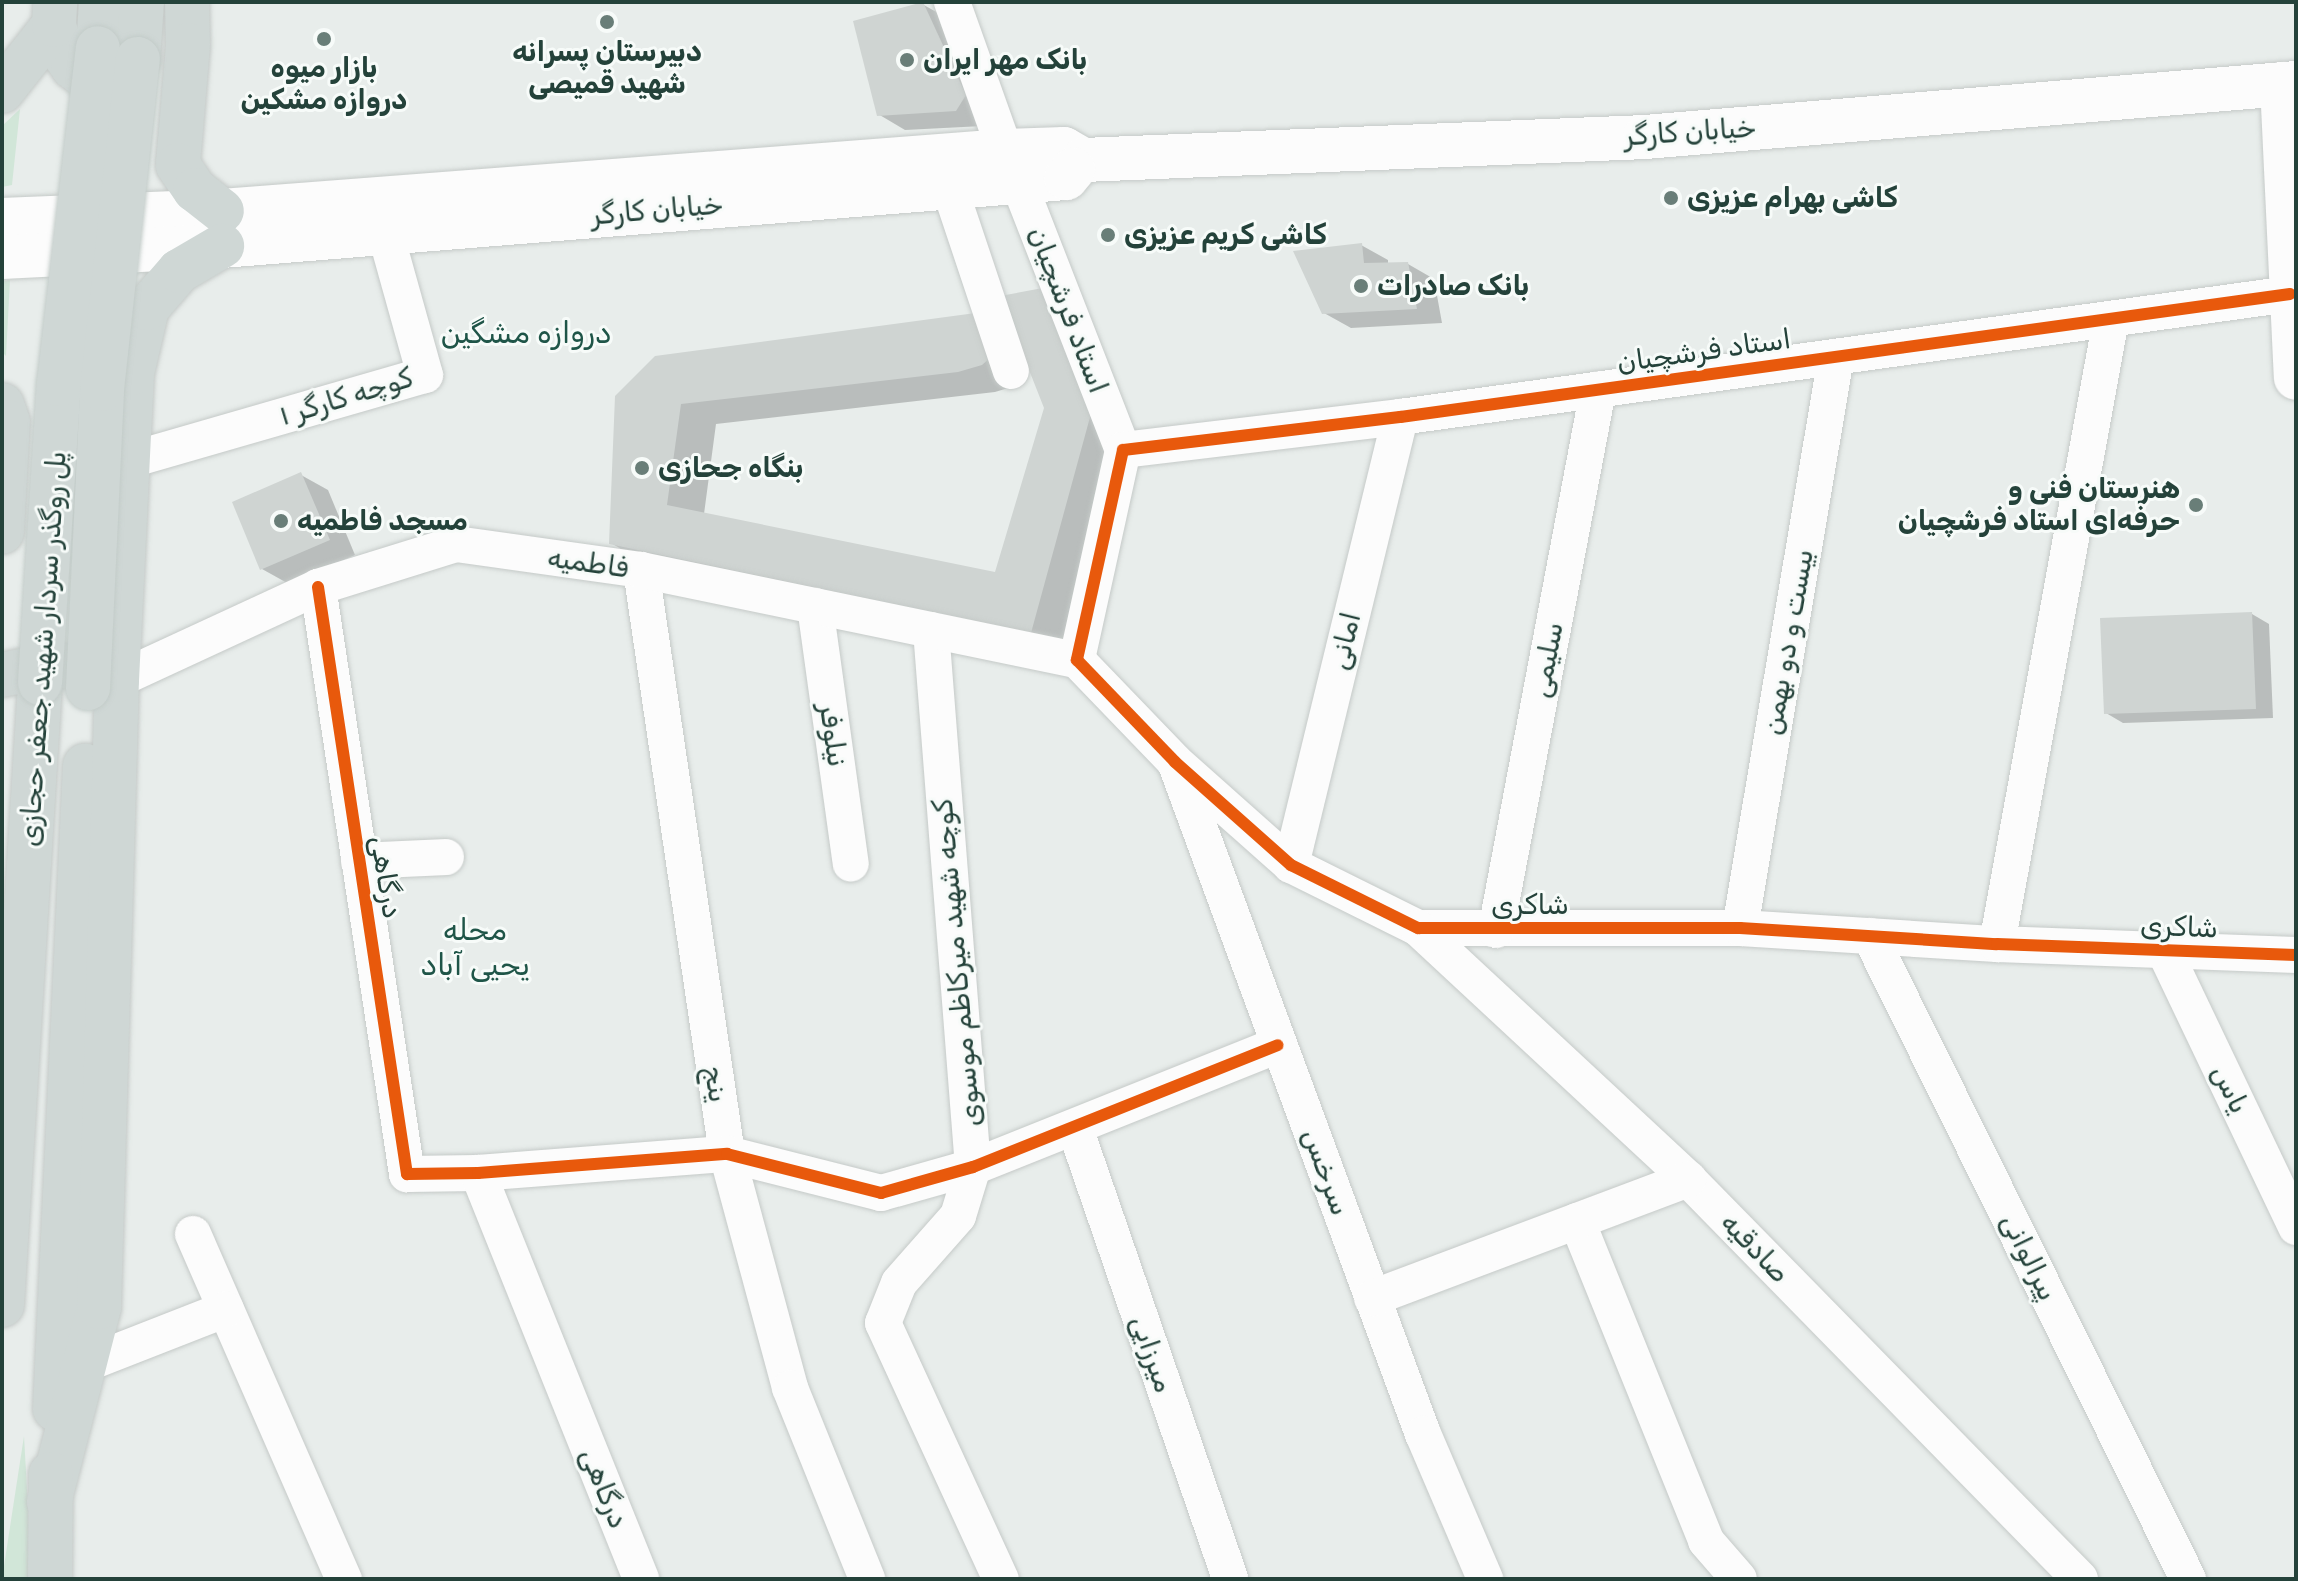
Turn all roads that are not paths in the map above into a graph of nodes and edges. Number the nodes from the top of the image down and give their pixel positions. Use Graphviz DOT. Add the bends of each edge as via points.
graph roads {
  1 [pos="101,2"];
  2 [pos="142,2"];
  3 [pos="187,2"];
  4 [pos="952,2"];
  5 [pos="55,14"];
  6 [pos="188,45"];
  7 [pos="118,54"];
  8 [pos="2289,83"];
  9 [pos="2,91"];
  10 [pos="1011,166"];
  11 [pos="949,186"];
  12 [pos="2,220"];
  13 [pos="222,228"];
  14 [pos="385,232"];
  15 [pos="2,257"];
  16 [pos="2290,294"];
  17 [pos="2111,319"];
  18 [pos="1836,357"];
  19 [pos="1011,371"];
  20 [pos="2296,378"];
  21 [pos="1598,390"];
  22 [pos="2,405"];
  23 [pos="1400,417"];
  24 [pos="1123,450"];
  25 [pos="127,461"];
  26 [pos="3,488"];
  27 [pos="2,532"];
  28 [pos="641,570"];
  29 [pos="318,587"];
  30 [pos="815,606"];
  31 [pos="931,630"];
  32 [pos="1077,660"];
  33 [pos="21,679"];
  34 [pos="103,684"];
  35 [pos="1175,762"];
  36 [pos="446,857"];
  37 [pos="359,861"];
  38 [pos="851,864"];
  39 [pos="1291,865"];
  40 [pos="1418,928"];
  41 [pos="1740,928"];
  42 [pos="1496,930"];
  43 [pos="1870,936"];
  44 [pos="1997,944"];
  45 [pos="2164,950"];
  46 [pos="2296,955"];
  47 [pos="1278,1045"];
  48 [pos="1075,1128"];
  49 [pos="727,1154"];
  50 [pos="973,1167"];
  51 [pos="478,1173"];
  52 [pos="1688,1179"];
  53 [pos="1577,1221"];
  54 [pos="2296,1227"];
  55 [pos="193,1234"];
  56 [pos="3,1297"];
  57 [pos="1372,1298"];
  58 [pos="2,1305"];
  59 [pos="226,1309"];
  60 [pos="86,1364"];
  61 [pos="49,1502"];
  62 [pos="50,1579"];
  63 [pos="344,1579"];
  64 [pos="641,1579"];
  65 [pos="867,1579"];
  66 [pos="1001,1579"];
  67 [pos="1230,1579"];
  68 [pos="1485,1579"];
  69 [pos="1739,1579"];
  70 [pos="2080,1579"];
  71 [pos="2188,1579"];
  1 -- 7 [label="main road, پل روگذر سردار شهید جعفر حجازی"];
  2 -- 7 [label="main road, پل روگذر سردار شهید جعفر حجازی"];
  3 -- 6 [label="main road"];
  4 -- 10 [label="street, استاد فرشچیان"];
  5 -- 6 [label="main road" via="60,48 73,67 91,81 113,88 158,79"];
  5 -- 9 [label="main road"];
  6 -- 13 [label="main road" via="178,165"];
  7 -- 33 [label="main road, پل روگذر سردار شهید جعفر حجازی, bridge" via="59,384"];
  7 -- 34 [label="main road, پل روگذر سردار شهید جعفر حجازی, bridge" via="102,389"];
  8 -- 10 [label="main road, خیابان کارگر" via="1645,137 1083,160 1064,149"];
  8 -- 16 [label="main road"];
  10 -- 11 [label="main road, خیابان کارگر"];
  10 -- 13 [label="main road, خیابان کارگر"];
  10 -- 24 [label="street, استاد فرشچیان"];
  11 -- 14 [label="main road, خیابان کارگر"];
  11 -- 19 [label="street"];
  12 -- 13 [label="main road"];
  13 -- 14 [label="main road, خیابان کارگر"];
  13 -- 15 [label="main road"];
  13 -- 25 [label="main road" via="147,308 132,373"];
  14 -- 25 [label="street, کوچه کارگر ۱" via="425,375"];
  16 -- 17 [label="street, استاد فرشچیان"];
  16 -- 20 [label="main road"];
  17 -- 18 [label="street, استاد فرشچیان"];
  17 -- 44 [label="street"];
  18 -- 21 [label="street, استاد فرشچیان"];
  18 -- 41 [label="street, بیست و دو بهمن"];
  21 -- 23 [label="street, استاد فرشچیان"];
  21 -- 42 [label="street, سلیمی"];
  22 -- 26 [label="main road" via="8,422"];
  23 -- 24 [label="street, استاد فرشچیان"];
  23 -- 39 [label="street, امانی"];
  24 -- 32 [label="street"];
  25 -- 34 [label="main road"];
  26 -- 27 [label="main road"];
  28 -- 29 [label="street, فاطمیه" via="456,544"];
  28 -- 30 [label="street, فاطمیه"];
  28 -- 49 [label="street, ینج"];
  29 -- 34 [label="street, فاطمیه"];
  29 -- 37 [label="street, درگاهی"];
  30 -- 31 [label="street, فاطمیه"];
  30 -- 38 [label="street, نیلوفر"];
  31 -- 32 [label="street, فاطمیه"];
  31 -- 50 [label="street, کوچه شهید میرکاظم موسوی"];
  32 -- 35 [label="street, شاکری"];
  33 -- 34 [label="main road" via="49,665 82,667"];
  33 -- 56 [label="main road, پل روگذر سردار شهید جعفر حجازی"];
  34 -- 60 [label="main road" via="99,1307"];
  34 -- 61 [label="main road, پل روگذر سردار شهید جعفر حجازی"];
  35 -- 39 [label="street, شاکری"];
  35 -- 47 [label="street, سرخس"];
  36 -- 37 [label="street"];
  37 -- 51 [label="street, درگاهی" via="407,1174"];
  39 -- 40 [label="street, شاکری"];
  40 -- 42 [label="street, شاکری"];
  40 -- 52 [label="street, صادقیه"];
  41 -- 42 [label="street, شاکری"];
  41 -- 43 [label="street, شاکری"];
  43 -- 44 [label="street, شاکری"];
  43 -- 71 [label="street, پیرالوانی"];
  44 -- 45 [label="street, شاکری"];
  45 -- 46 [label="street, شاکری"];
  45 -- 54 [label="street, یاس"];
  47 -- 48 [label="street"];
  47 -- 57 [label="street, سرخس"];
  48 -- 50 [label="street"];
  48 -- 67 [label="street, میرزایی"];
  49 -- 50 [label="street" via="881,1193"];
  49 -- 51 [label="street"];
  49 -- 65 [label="street, ینج" via="790,1388"];
  50 -- 66 [label="street, کوچه شهید میرکاظم موسوی" via="958,1216 899,1283 883,1323"];
  51 -- 64 [label="street, درگاهی"];
  52 -- 53 [label="street"];
  52 -- 70 [label="street, صادقیه"];
  53 -- 57 [label="street"];
  53 -- 69 [label="street" via="1706,1541"];
  55 -- 59 [label="street"];
  56 -- 58 [label="main road, پل روگذر سردار شهید جعفر حجازی"];
  57 -- 68 [label="street, سرخس"];
  59 -- 60 [label="street"];
  59 -- 63 [label="street"];
  60 -- 61 [label="main road"];
  61 -- 62 [label="main road"];
}
